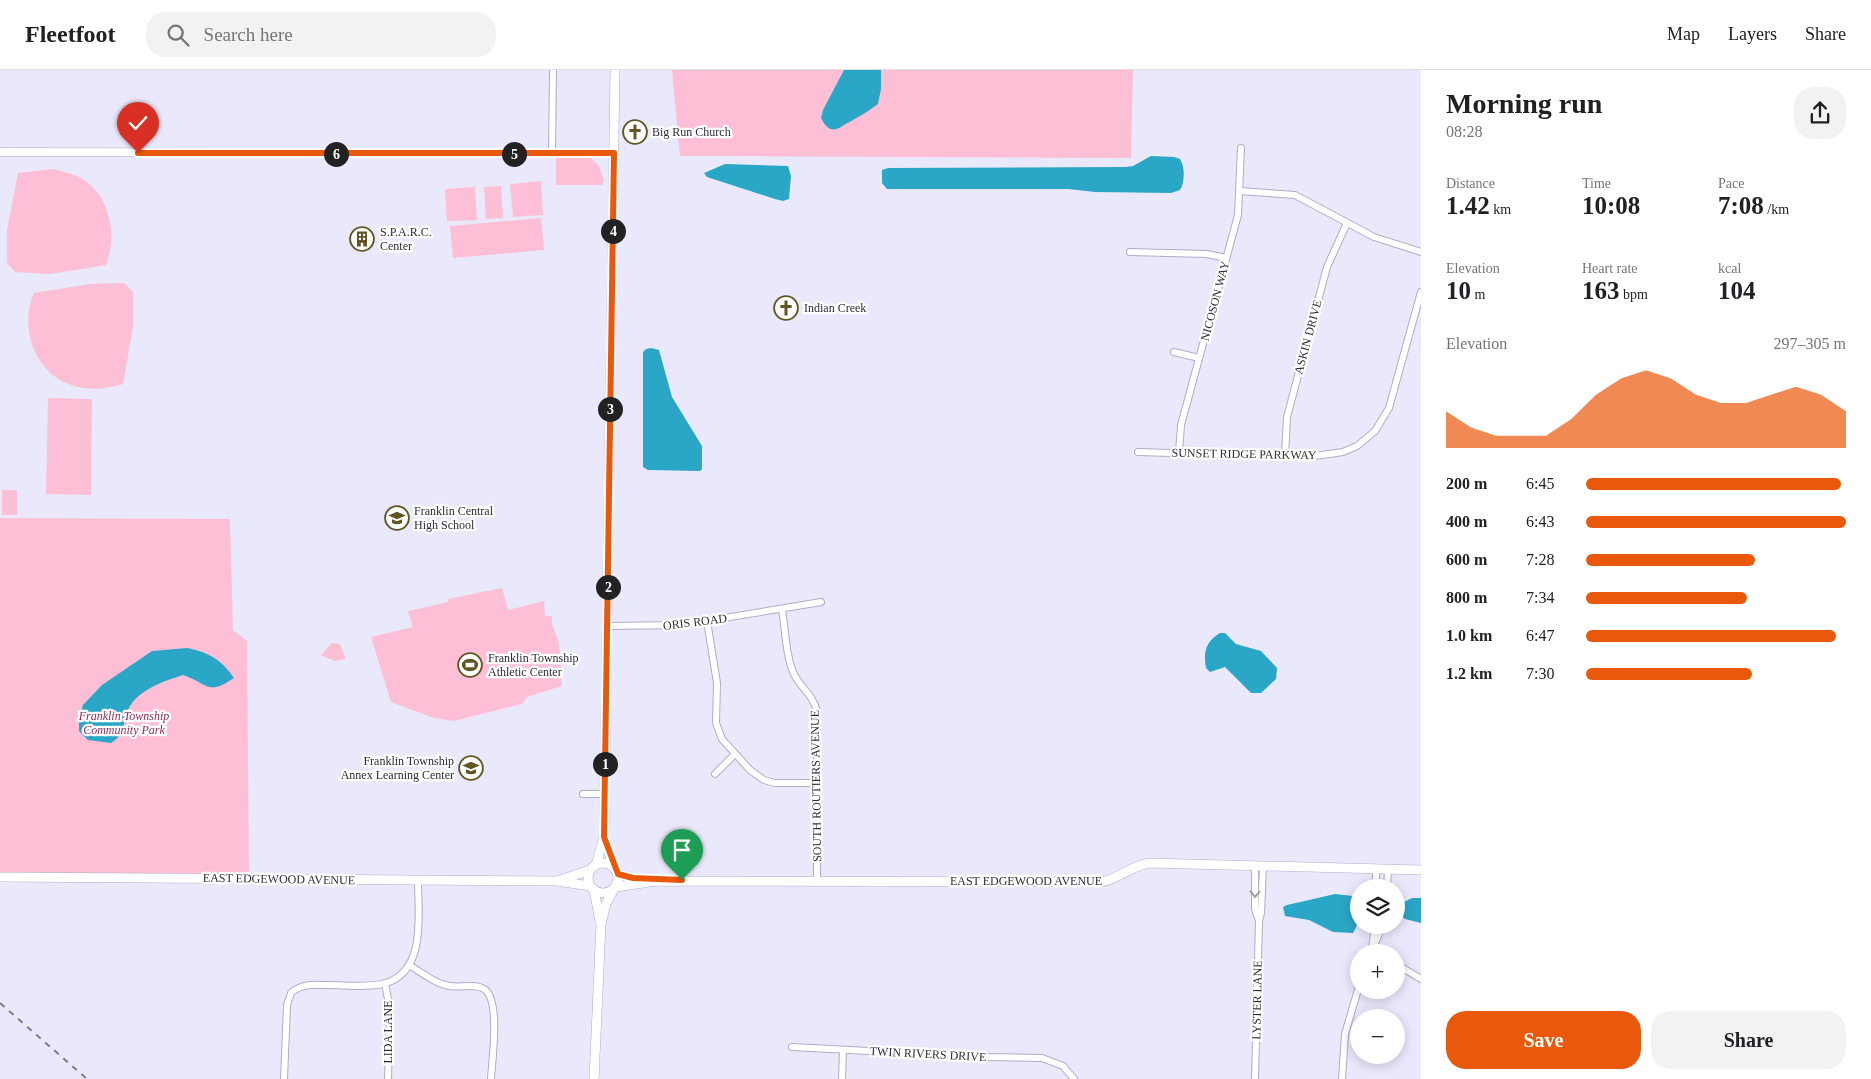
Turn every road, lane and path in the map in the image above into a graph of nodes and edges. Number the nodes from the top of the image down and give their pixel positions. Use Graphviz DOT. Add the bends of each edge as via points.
graph roads {
  1 [pos="553,70"];
  2 [pos="615,70"];
  3 [pos="1241,148"];
  4 [pos="0,152"];
  5 [pos="552,153"];
  6 [pos="614,153"];
  7 [pos="1239,192"];
  8 [pos="1347,223"];
  9 [pos="1130,252"];
  10 [pos="1421,252"];
  11 [pos="1226,258"];
  12 [pos="1421,292"];
  13 [pos="1174,352"];
  14 [pos="1199,358"];
  15 [pos="1138,452"];
  16 [pos="1179,453"];
  17 [pos="1285,456"];
  18 [pos="821,602"];
  19 [pos="782,609"];
  20 [pos="707,621"];
  21 [pos="607,626"];
  22 [pos="735,754"];
  23 [pos="715,774"];
  24 [pos="817,783"];
  25 [pos="583,794"];
  26 [pos="605,794"];
  27 [pos="604,837"];
  28 [pos="1259,866"];
  29 [pos="593,867"];
  30 [pos="1376,868"];
  31 [pos="1388,869"];
  32 [pos="616,870"];
  33 [pos="1421,870"];
  34 [pos="0,876"];
  35 [pos="1376,879"];
  36 [pos="1387,879"];
  37 [pos="418,880"];
  38 [pos="557,881"];
  39 [pos="656,881"];
  40 [pos="817,881"];
  41 [pos="592,888"];
  42 [pos="615,888"];
  43 [pos="601,924"];
  44 [pos="409,965"];
  45 [pos="1405,970"];
  46 [pos="1421,980"];
  47 [pos="385,983"];
  48 [pos="1355,999"];
  49 [pos="792,1047"];
  50 [pos="843,1050"];
  51 [pos="284,1079"];
  52 [pos="388,1079"];
  53 [pos="491,1079"];
  54 [pos="594,1079"];
  55 [pos="842,1079"];
  56 [pos="1074,1079"];
  57 [pos="1254,1079"];
  58 [pos="1342,1079"];
  1 -- 5 [label="street"];
  2 -- 6 [label="main road"];
  3 -- 7 [label="street, NICOSON WAY"];
  4 -- 5 [label="street"];
  5 -- 6 [label="street"];
  6 -- 21 [label="main road"];
  7 -- 8 [label="street" via="1294,194"];
  7 -- 11 [label="street, NICOSON WAY" via="1238,215"];
  8 -- 10 [label="street" via="1374,238"];
  8 -- 17 [label="street, ASKIN DRIVE" via="1324,277 1287,417"];
  9 -- 11 [label="street" via="1207,254"];
  11 -- 14 [label="street, NICOSON WAY"];
  12 -- 17 [label="street, SUNSET RIDGE PARKWAY" via="1389,408 1375,431 1357,446 1343,452"];
  13 -- 14 [label="street"];
  14 -- 16 [label="street, NICOSON WAY" via="1181,425"];
  15 -- 16 [label="street, SUNSET RIDGE PARKWAY"];
  16 -- 17 [label="street, SUNSET RIDGE PARKWAY"];
  18 -- 19 [label="street, ORIS ROAD"];
  19 -- 20 [label="street, ORIS ROAD"];
  19 -- 24 [label="street, SOUTH ROUTIERS AVENUE" via="792,669 810,694 816,710"];
  20 -- 21 [label="street, ORIS ROAD" via="666,627"];
  20 -- 22 [label="street" via="717,683 717,729"];
  21 -- 26 [label="main road"];
  22 -- 23 [label="street"];
  22 -- 24 [label="street" via="756,776 769,782"];
  24 -- 40 [label="street, SOUTH ROUTIERS AVENUE"];
  25 -- 26 [label="street"];
  26 -- 27 [label="main road"];
  27 -- 29 [label="main road"];
  27 -- 32 [label="main road"];
  28 -- 30 [label="main road, EAST EDGEWOOD AVENUE"];
  28 -- 40 [label="main road, EAST EDGEWOOD AVENUE" via="1150,862 1101,882"];
  28 -- 57 [label="street, LYSTER LANE" via="1262,909"];
  29 -- 32 [label="main road" via="606,863"];
  29 -- 38 [label="main road"];
  29 -- 41 [label="main road" via="588,878"];
  30 -- 31 [label="main road, EAST EDGEWOOD AVENUE"];
  30 -- 35 [label="street"];
  31 -- 33 [label="main road, EAST EDGEWOOD AVENUE"];
  31 -- 36 [label="street"];
  32 -- 39 [label="main road" via="633,878"];
  32 -- 42 [label="main road"];
  34 -- 37 [label="main road, EAST EDGEWOOD AVENUE"];
  37 -- 38 [label="main road, EAST EDGEWOOD AVENUE"];
  37 -- 44 [label="street" via="417,943"];
  38 -- 41 [label="main road"];
  39 -- 40 [label="main road, EAST EDGEWOOD AVENUE"];
  39 -- 42 [label="main road"];
  41 -- 42 [label="main road" via="604,893"];
  41 -- 43 [label="main road"];
  42 -- 43 [label="main road" via="606,903"];
  43 -- 54 [label="main road"];
  44 -- 47 [label="street, LIDA LANE"];
  44 -- 53 [label="street" via="435,981 450,986 479,987 490,995 494,1008"];
  45 -- 46 [label="street"];
  47 -- 51 [label="street" via="306,984 291,993 287,1005"];
  47 -- 52 [label="street, LIDA LANE" via="390,1007"];
  48 -- 58 [label="street" via="1345,1034"];
  49 -- 50 [label="street, TWIN RIVERS DRIVE"];
  50 -- 55 [label="street"];
  50 -- 56 [label="street, TWIN RIVERS DRIVE" via="1042,1058 1063,1066"];
}
